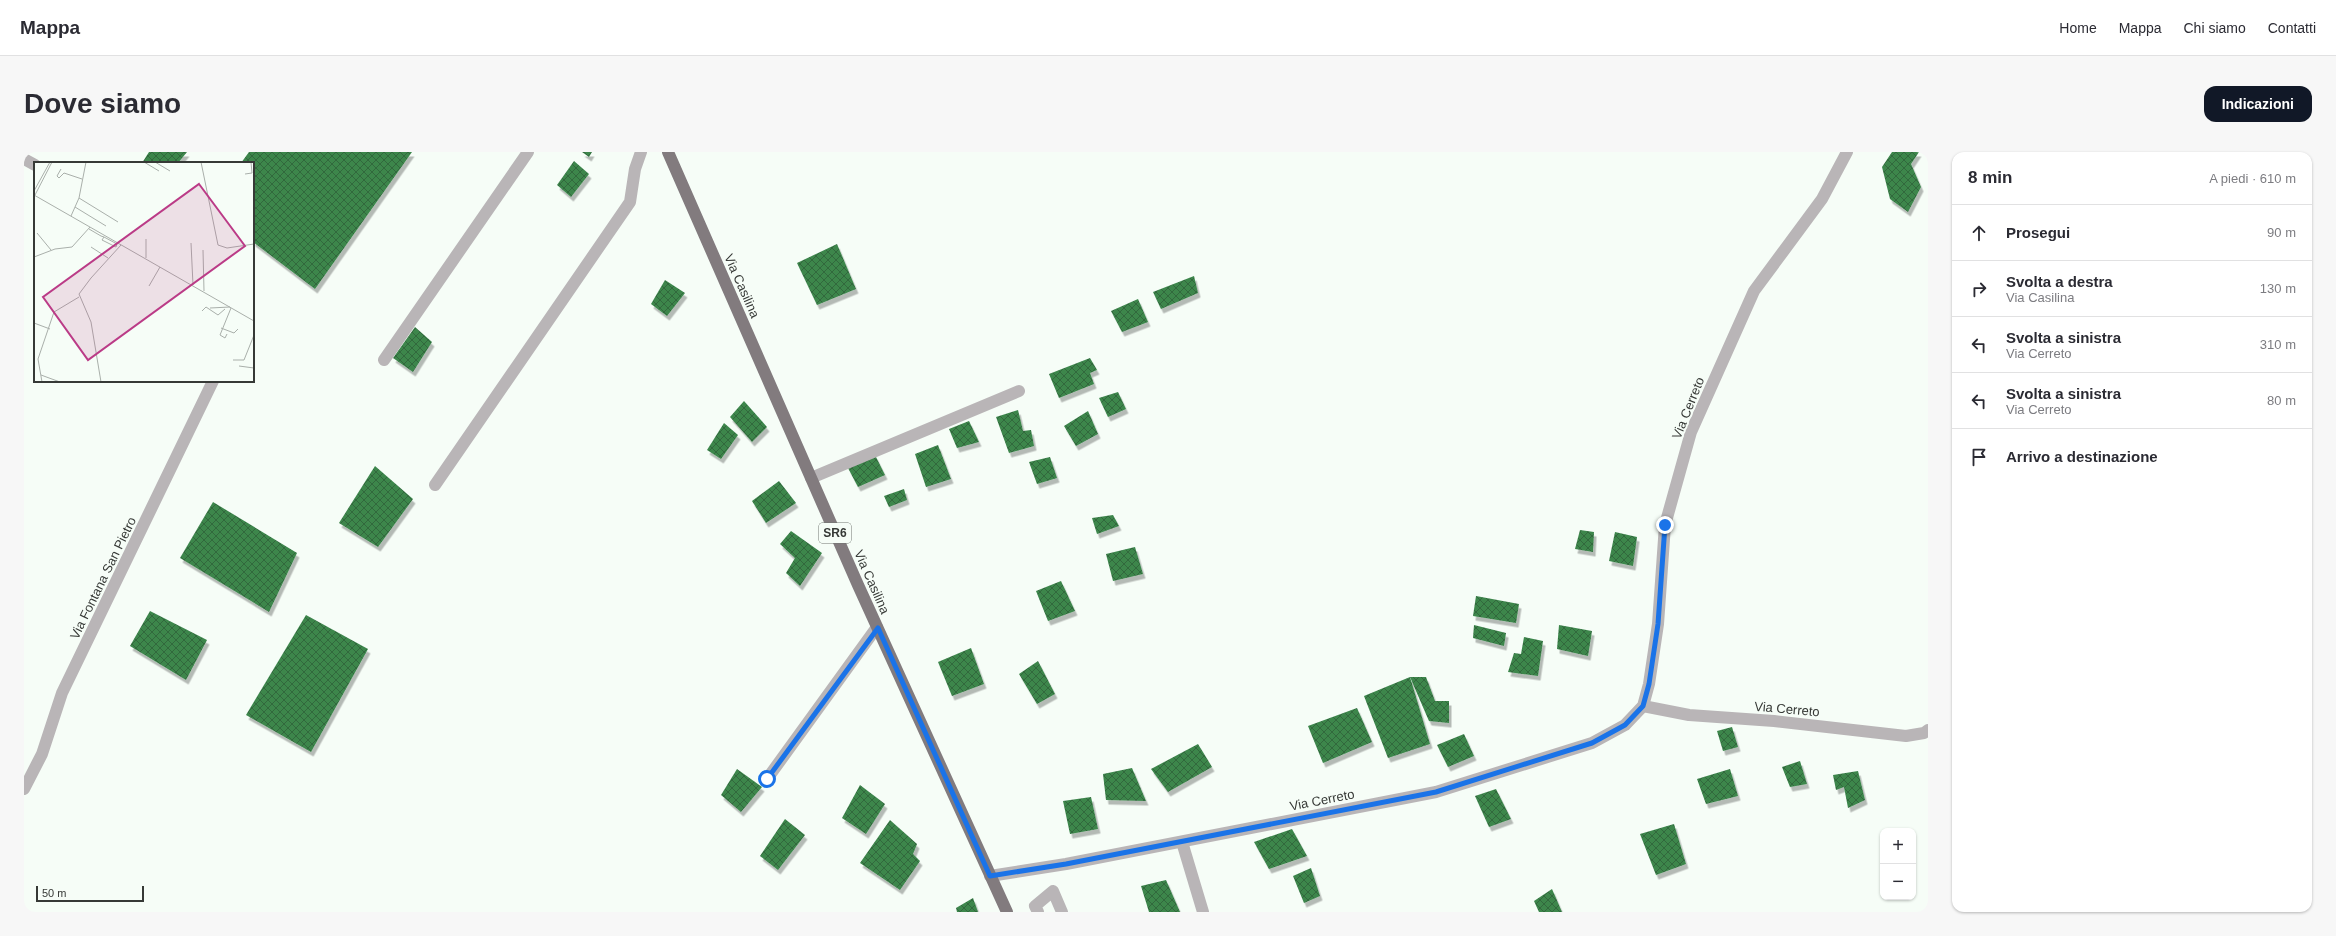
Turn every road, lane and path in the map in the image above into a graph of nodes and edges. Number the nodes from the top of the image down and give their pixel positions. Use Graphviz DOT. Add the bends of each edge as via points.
graph roads {
  1 [pos="528,152"];
  2 [pos="641,152"];
  3 [pos="668,152"];
  4 [pos="1847,152"];
  5 [pos="24,159"];
  6 [pos="34,164"];
  7 [pos="384,360"];
  8 [pos="212,382"];
  9 [pos="1019,390"];
  10 [pos="811,478"];
  11 [pos="435,485"];
  12 [pos="878,628"];
  13 [pos="1643,706"];
  14 [pos="1928,730"];
  15 [pos="767,779"];
  16 [pos="24,789"];
  17 [pos="1182,842"];
  18 [pos="990,876"];
  19 [pos="1007,912"];
  20 [pos="1038,912"];
  21 [pos="1062,912"];
  22 [pos="1203,912"];
  1 -- 7 [label="street"];
  2 -- 11 [label="street" via="635,169 630,202"];
  3 -- 10 [label="main road, Via Casilina / SR6"];
  4 -- 13 [label="street, Via Cerreto" via="1822,200 1754,291 1691,432 1665,525 1658,624"];
  5 -- 6 [label="street"];
  8 -- 16 [label="street, Via Fontana San Pietro" via="62,693 42,754"];
  9 -- 10 [label="street"];
  10 -- 12 [label="main road, Via Casilina / SR6"];
  12 -- 15 [label="street"];
  12 -- 18 [label="main road, Via Casilina / SR6"];
  13 -- 14 [label="street, Via Cerreto" via="1689,715 1774,721 1906,736"];
  13 -- 17 [label="street, Via Cerreto" via="1625,725 1592,743 1436,792"];
  17 -- 18 [label="street, Via Cerreto"];
  17 -- 22 [label="street"];
  18 -- 19 [label="main road, Via Casilina / SR6"];
  20 -- 21 [label="street" via="1035,906 1053,891"];
}
